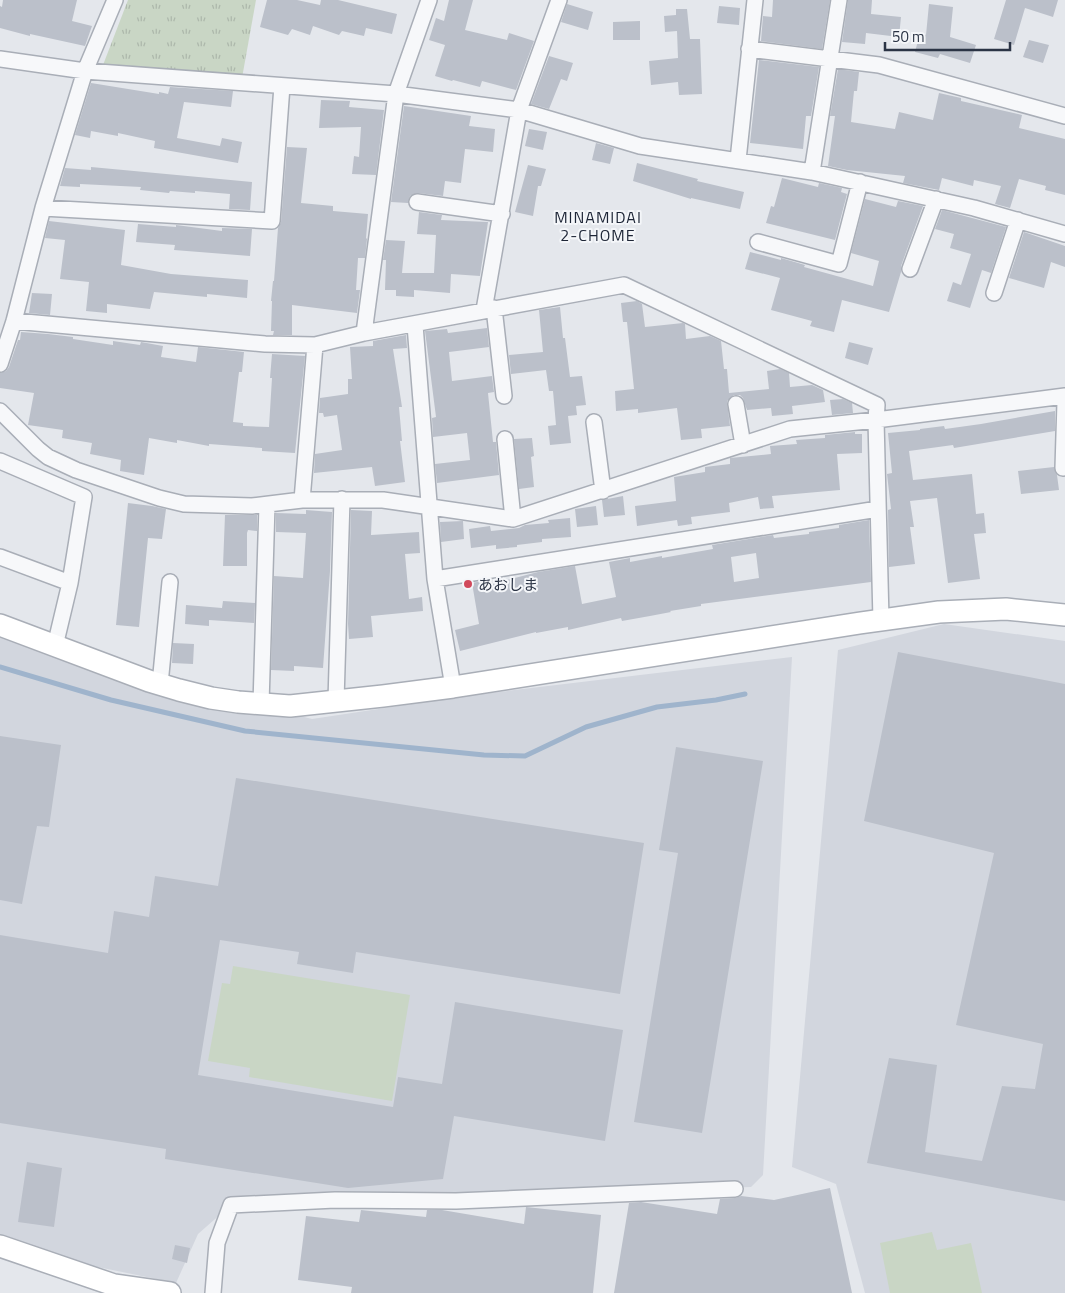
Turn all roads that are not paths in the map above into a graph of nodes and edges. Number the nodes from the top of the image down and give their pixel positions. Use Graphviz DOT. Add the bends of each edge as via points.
graph roads {
  1 [pos="115,0"];
  2 [pos="429,0"];
  3 [pos="559,0"];
  4 [pos="755,0"];
  5 [pos="839,0"];
  6 [pos="749,48"];
  7 [pos="0,59"];
  8 [pos="830,59"];
  9 [pos="86,71"];
  10 [pos="282,86"];
  11 [pos="396,94"];
  12 [pos="519,110"];
  13 [pos="1065,116"];
  14 [pos="738,160"];
  15 [pos="812,172"];
  16 [pos="860,182"];
  17 [pos="936,199"];
  18 [pos="417,202"];
  19 [pos="43,208"];
  20 [pos="502,214"];
  21 [pos="1018,220"];
  22 [pos="1065,234"];
  23 [pos="758,242"];
  24 [pos="910,269"];
  25 [pos="994,293"];
  26 [pos="489,309"];
  27 [pos="14,322"];
  28 [pos="415,325"];
  29 [pos="364,333"];
  30 [pos="315,345"];
  31 [pos="0,364"];
  32 [pos="504,396"];
  33 [pos="1065,396"];
  34 [pos="1065,402"];
  35 [pos="736,404"];
  36 [pos="0,411"];
  37 [pos="876,420"];
  38 [pos="594,422"];
  39 [pos="505,439"];
  40 [pos="743,445"];
  41 [pos="0,461"];
  42 [pos="1063,468"];
  43 [pos="603,491"];
  44 [pos="342,499"];
  45 [pos="302,500"];
  46 [pos="267,505"];
  47 [pos="429,507"];
  48 [pos="878,509"];
  49 [pos="513,519"];
  50 [pos="0,557"];
  51 [pos="435,579"];
  52 [pos="170,582"];
  53 [pos="70,583"];
  54 [pos="1065,615"];
  55 [pos="881,620"];
  56 [pos="0,625"];
  57 [pos="55,646"];
  58 [pos="160,684"];
  59 [pos="453,686"];
  60 [pos="336,701"];
  61 [pos="261,704"];
  62 [pos="736,1189"];
  63 [pos="0,1246"];
  64 [pos="170,1293"];
  65 [pos="213,1293"];
  1 -- 9 [label="street"];
  2 -- 11 [label="street"];
  3 -- 12 [label="street"];
  4 -- 6 [label="street"];
  5 -- 8 [label="street"];
  6 -- 8 [label="street"];
  6 -- 14 [label="street"];
  7 -- 9 [label="street"];
  8 -- 13 [label="street" via="879,65"];
  8 -- 15 [label="street"];
  9 -- 10 [label="street"];
  9 -- 19 [label="street"];
  10 -- 11 [label="street"];
  10 -- 19 [label="street" via="272,221"];
  11 -- 12 [label="street"];
  11 -- 29 [label="street"];
  12 -- 14 [label="street" via="640,146"];
  12 -- 20 [label="street"];
  14 -- 15 [label="street"];
  15 -- 16 [label="street"];
  16 -- 17 [label="street"];
  16 -- 23 [label="street" via="839,264"];
  17 -- 21 [label="street"];
  17 -- 24 [label="street"];
  18 -- 20 [label="street"];
  19 -- 27 [label="street"];
  20 -- 26 [label="street"];
  21 -- 22 [label="street"];
  21 -- 25 [label="street"];
  26 -- 28 [label="street"];
  26 -- 32 [label="street"];
  26 -- 37 [label="street" via="624,285 877,405"];
  27 -- 30 [label="street" via="265,344"];
  27 -- 31 [label="street"];
  28 -- 29 [label="street"];
  28 -- 47 [label="street"];
  29 -- 30 [label="street"];
  30 -- 45 [label="street"];
  33 -- 37 [label="street"];
  34 -- 42 [label="street"];
  35 -- 40 [label="street"];
  36 -- 46 [label="street" via="38,449 76,470 184,504"];
  37 -- 40 [label="street" via="790,429"];
  37 -- 48 [label="street"];
  38 -- 43 [label="street"];
  39 -- 49 [label="street"];
  40 -- 43 [label="street"];
  41 -- 53 [label="street" via="84,497"];
  43 -- 49 [label="street"];
  44 -- 45 [label="street"];
  44 -- 47 [label="street" via="383,500"];
  44 -- 60 [label="street"];
  45 -- 46 [label="street"];
  46 -- 61 [label="street"];
  47 -- 49 [label="street"];
  47 -- 51 [label="street"];
  48 -- 51 [label="street"];
  48 -- 55 [label="street"];
  50 -- 53 [label="street"];
  51 -- 59 [label="street"];
  52 -- 58 [label="street"];
  53 -- 57 [label="street"];
  54 -- 55 [label="street" via="1001,609 939,612"];
  55 -- 59 [label="street"];
  56 -- 57 [label="street"];
  57 -- 58 [label="street"];
  58 -- 61 [label="street" via="211,698"];
  59 -- 60 [label="street"];
  60 -- 61 [label="street" via="296,706"];
  62 -- 65 [label="street" via="456,1201 335,1200 231,1205 216,1243"];
  63 -- 64 [label="street" via="114,1285"];
}
